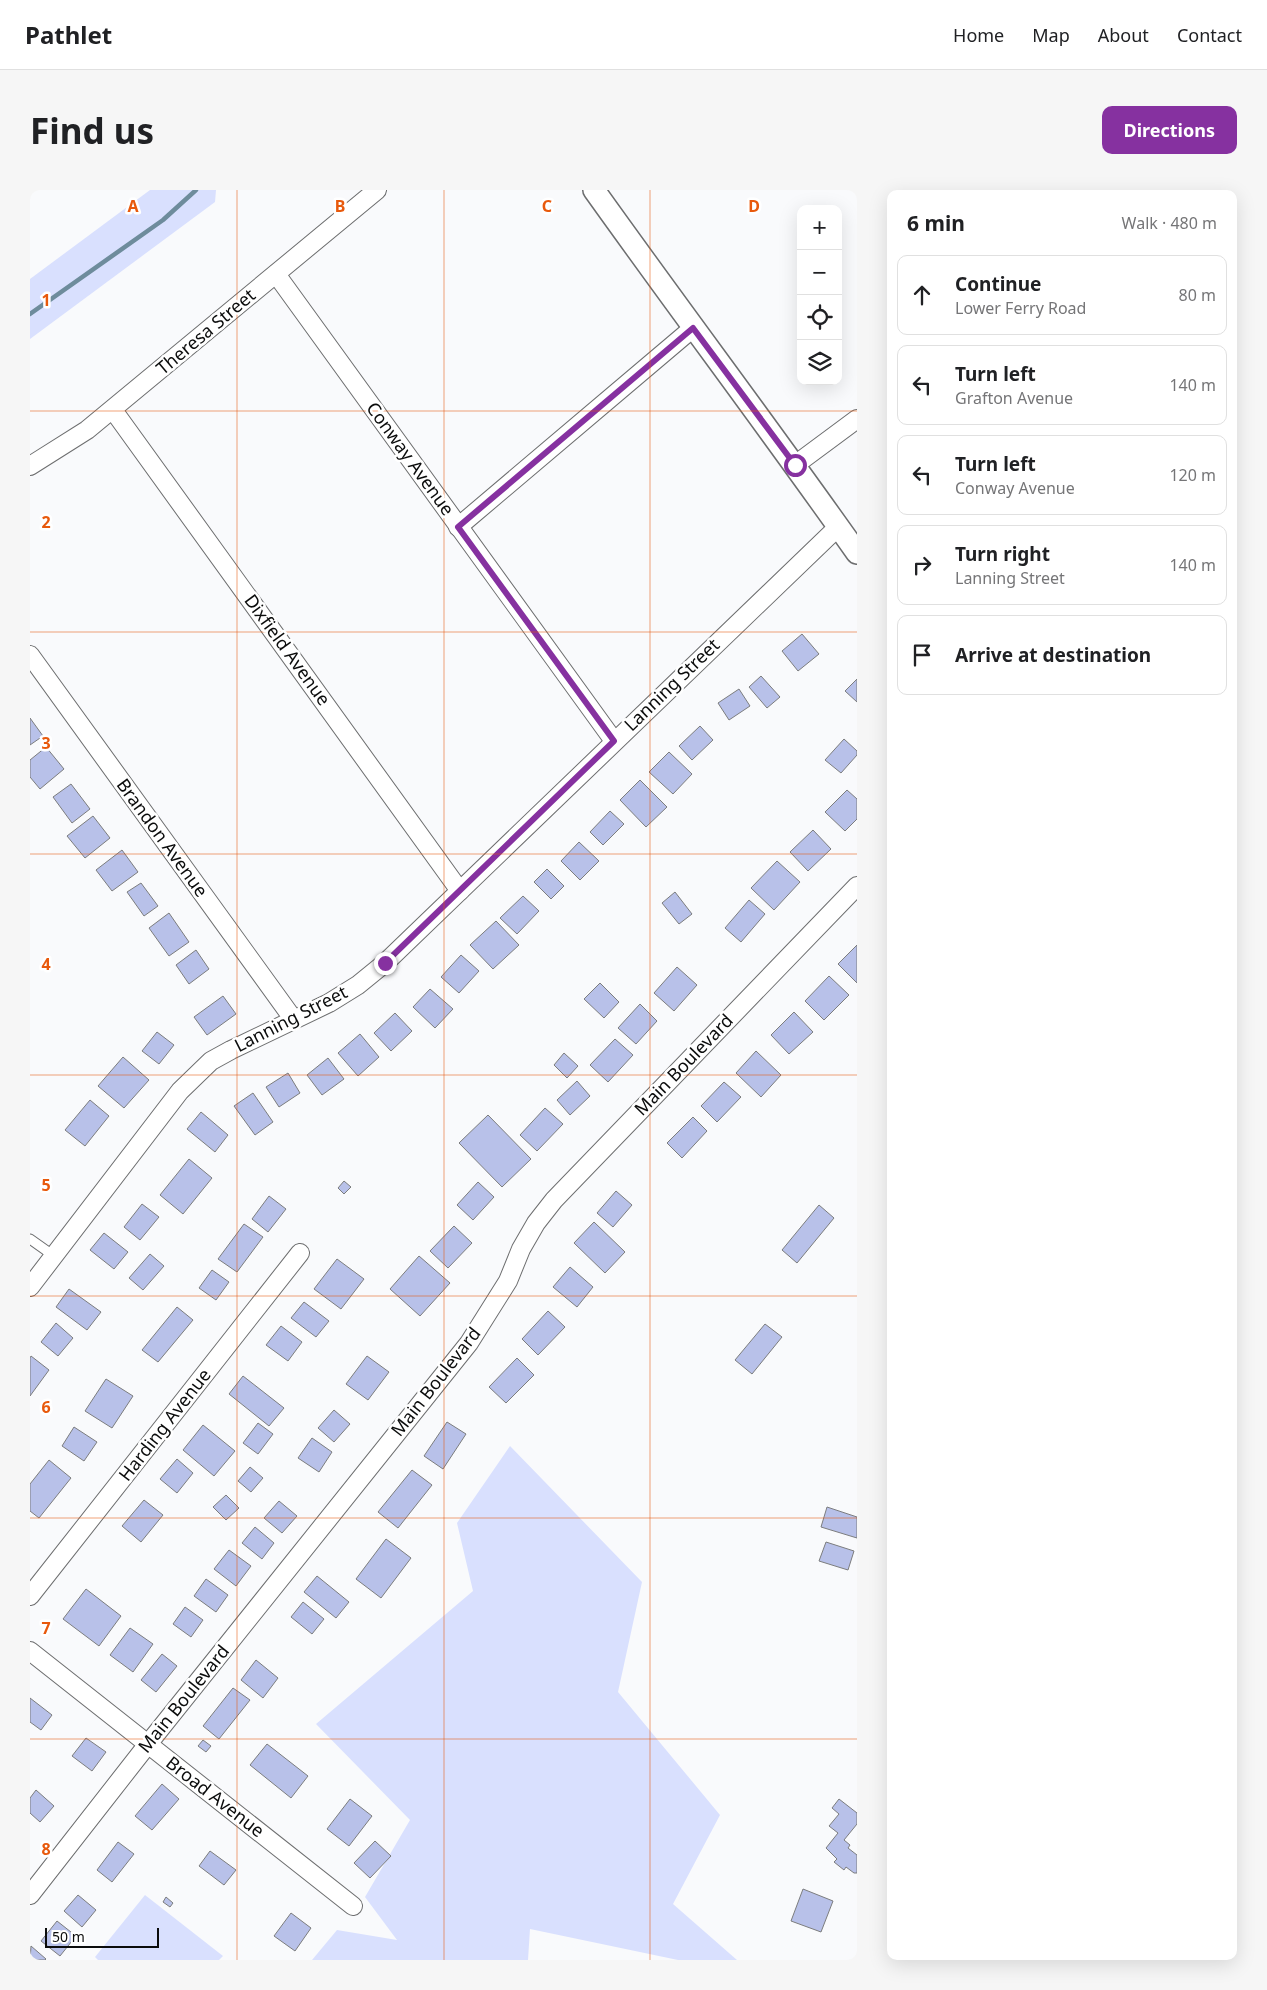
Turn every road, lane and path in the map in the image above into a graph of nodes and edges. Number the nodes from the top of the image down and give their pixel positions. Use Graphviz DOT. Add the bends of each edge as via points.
graph roads {
  1 [pos="377,190"];
  2 [pos="594,190"];
  3 [pos="276,274"];
  4 [pos="693,328"];
  5 [pos="113,410"];
  6 [pos="857,420"];
  7 [pos="795,465"];
  8 [pos="30,466"];
  9 [pos="838,526"];
  10 [pos="458,527"];
  11 [pos="857,553"];
  12 [pos="30,655"];
  13 [pos="614,741"];
  14 [pos="857,886"];
  15 [pos="460,891"];
  16 [pos="294,1020"];
  17 [pos="30,1239"];
  18 [pos="300,1253"];
  19 [pos="54,1256"];
  20 [pos="30,1287"];
  21 [pos="30,1596"];
  22 [pos="30,1651"];
  23 [pos="148,1744"];
  24 [pos="30,1895"];
  25 [pos="353,1906"];
  1 -- 3 [label="street, Theresa Street"];
  2 -- 4 [label="street"];
  3 -- 5 [label="street, Theresa Street"];
  3 -- 10 [label="street, Conway Avenue"];
  4 -- 7 [label="street"];
  4 -- 10 [label="street"];
  5 -- 8 [label="street, Theresa Street"];
  5 -- 15 [label="street, Dixfield Avenue"];
  6 -- 7 [label="street"];
  7 -- 9 [label="street"];
  9 -- 11 [label="street"];
  9 -- 13 [label="street, Lanning Street"];
  10 -- 13 [label="street, Conway Avenue"];
  12 -- 16 [label="street, Brandon Avenue"];
  13 -- 15 [label="street, Lanning Street"];
  14 -- 23 [label="street, Main Boulevard" via="554,1200 536,1223 508,1281 469,1344"];
  15 -- 16 [label="street, Lanning Street" via="358,985"];
  16 -- 19 [label="street, Lanning Street" via="211,1061 195,1075"];
  17 -- 19 [label="lane"];
  18 -- 21 [label="street, Harding Avenue"];
  19 -- 20 [label="street, Lanning Street"];
  22 -- 23 [label="street, Broad Avenue"];
  23 -- 24 [label="street, Main Boulevard"];
  23 -- 25 [label="street, Broad Avenue"];
}
